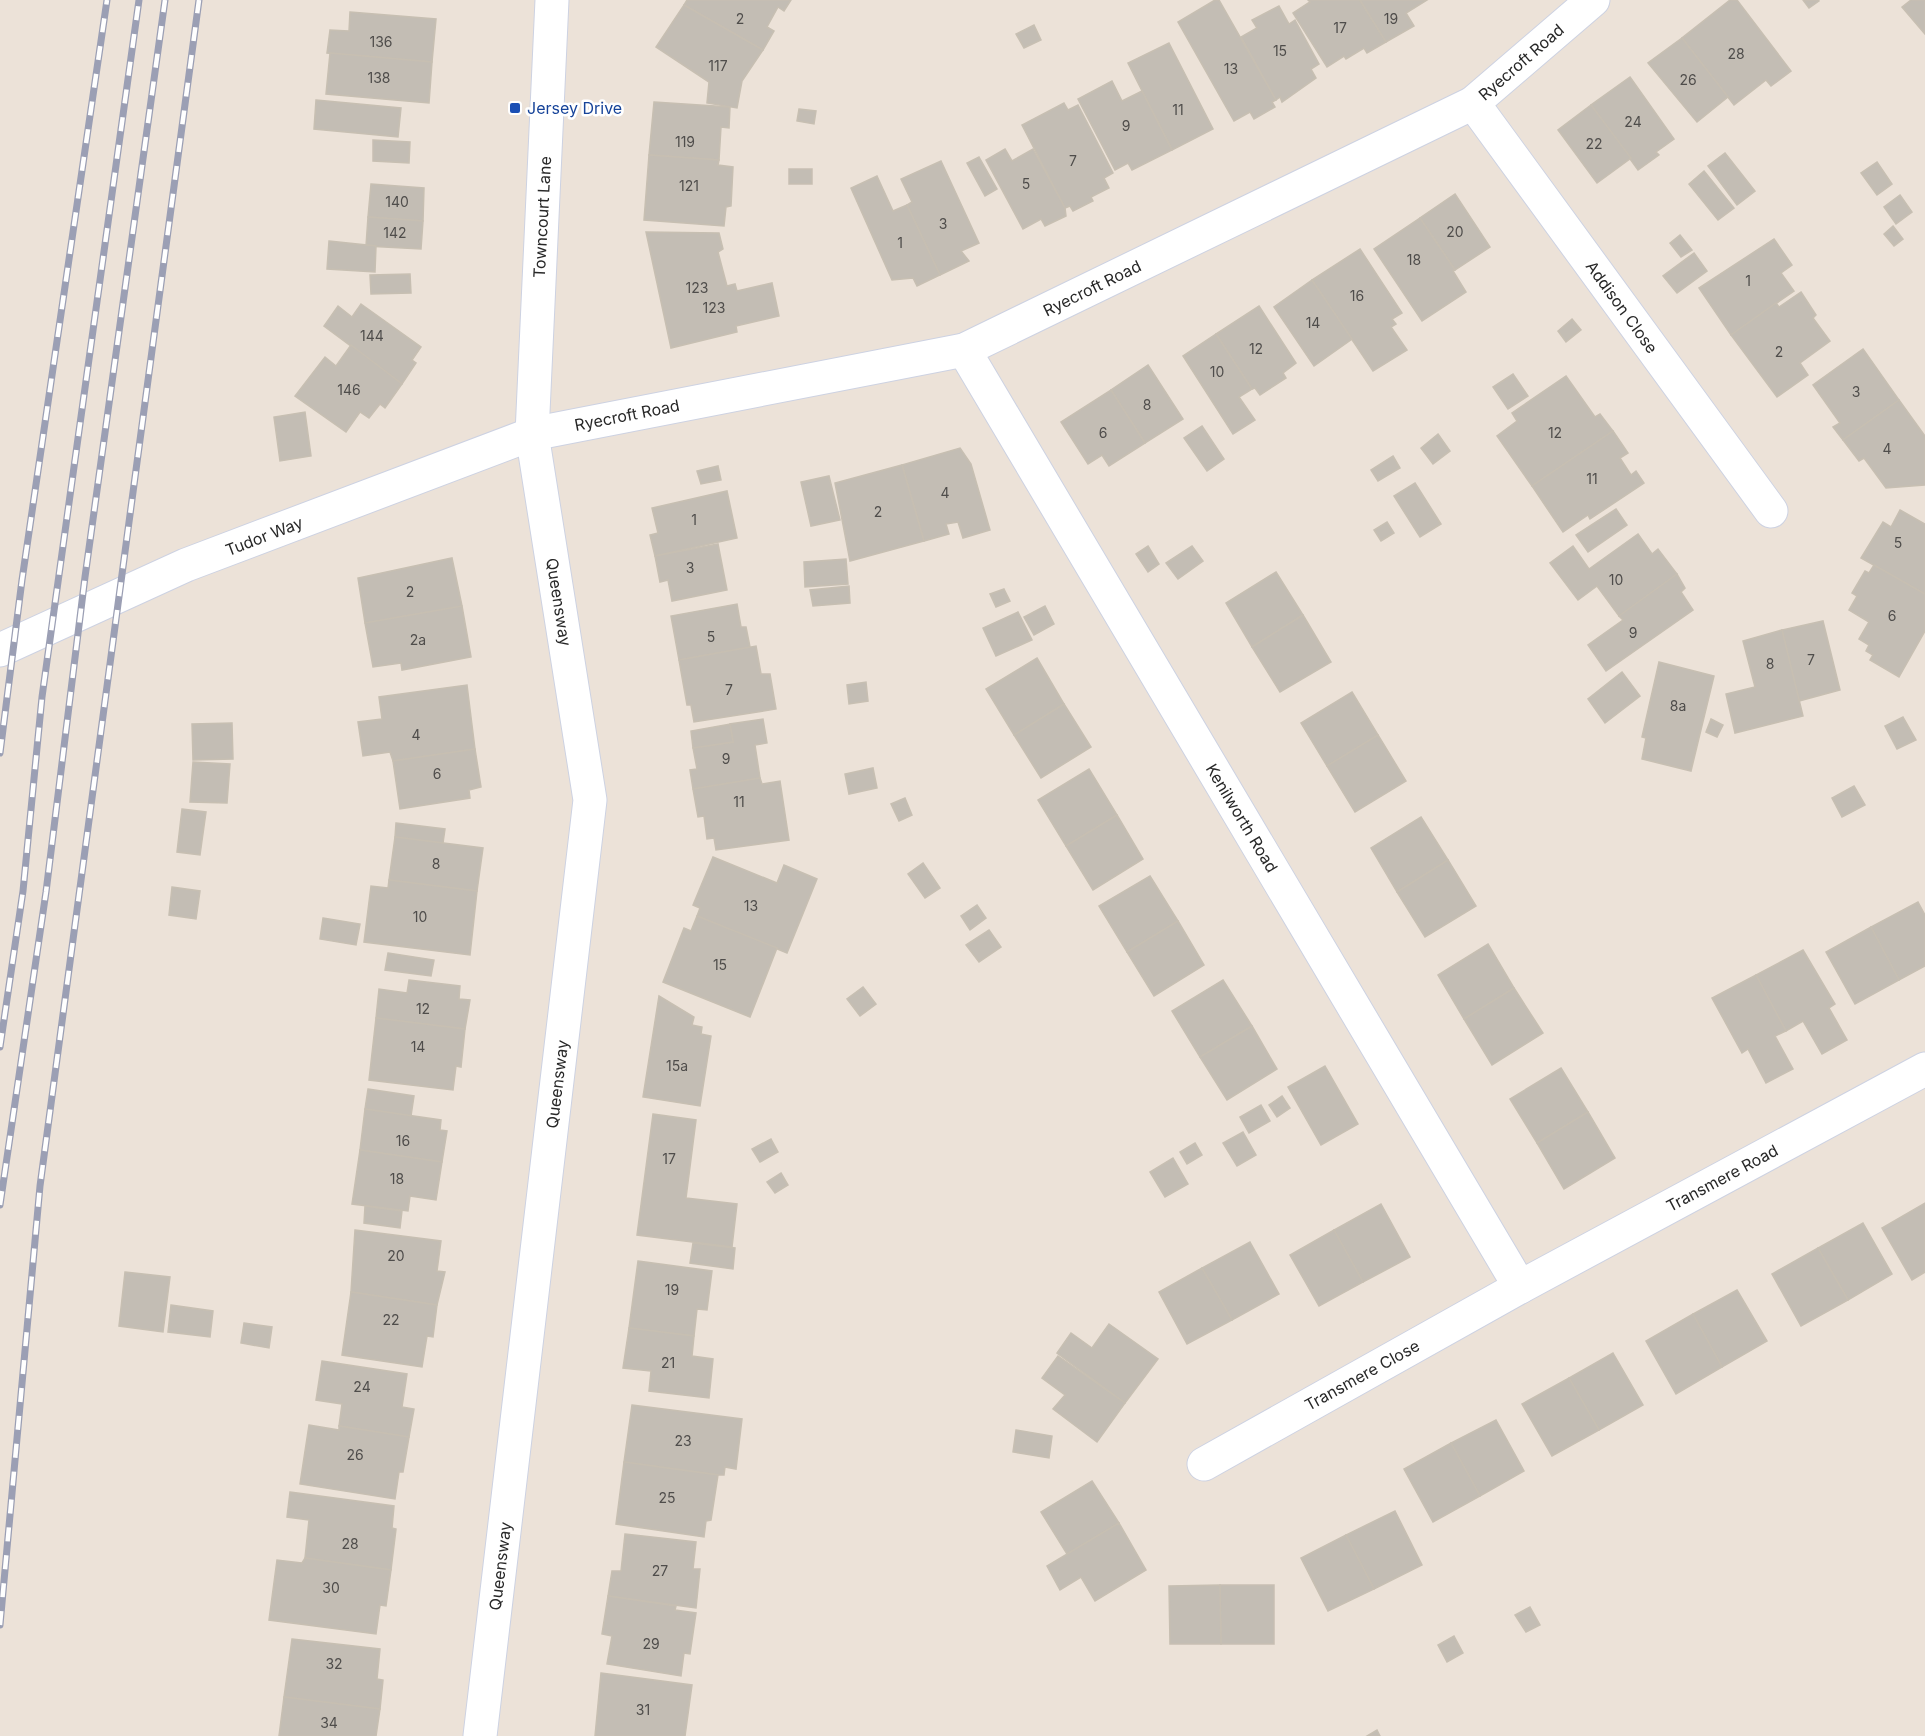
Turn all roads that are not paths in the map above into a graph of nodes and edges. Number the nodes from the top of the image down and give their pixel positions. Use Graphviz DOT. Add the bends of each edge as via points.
graph roads {
  1 [pos="552,0"];
  2 [pos="1593,0"];
  3 [pos="1473,103"];
  4 [pos="964,350"];
  5 [pos="532,434"];
  6 [pos="1772,511"];
  7 [pos="0,650"];
  8 [pos="1925,1069"];
  9 [pos="1520,1287"];
  10 [pos="1204,1464"];
  11 [pos="480,1736"];
  1 -- 5 [label="street, Towncourt Lane"];
  2 -- 3 [label="street, Ryecroft Road"];
  3 -- 4 [label="street, Ryecroft Road"];
  3 -- 6 [label="street, Addison Close"];
  4 -- 5 [label="street, Ryecroft Road"];
  4 -- 9 [label="street, Kenilworth Road"];
  5 -- 7 [label="street, Tudor Way" via="186,565"];
  5 -- 11 [label="street, Queensway" via="590,800"];
  8 -- 9 [label="street, Transmere Road"];
  9 -- 10 [label="street, Transmere Close"];
}
